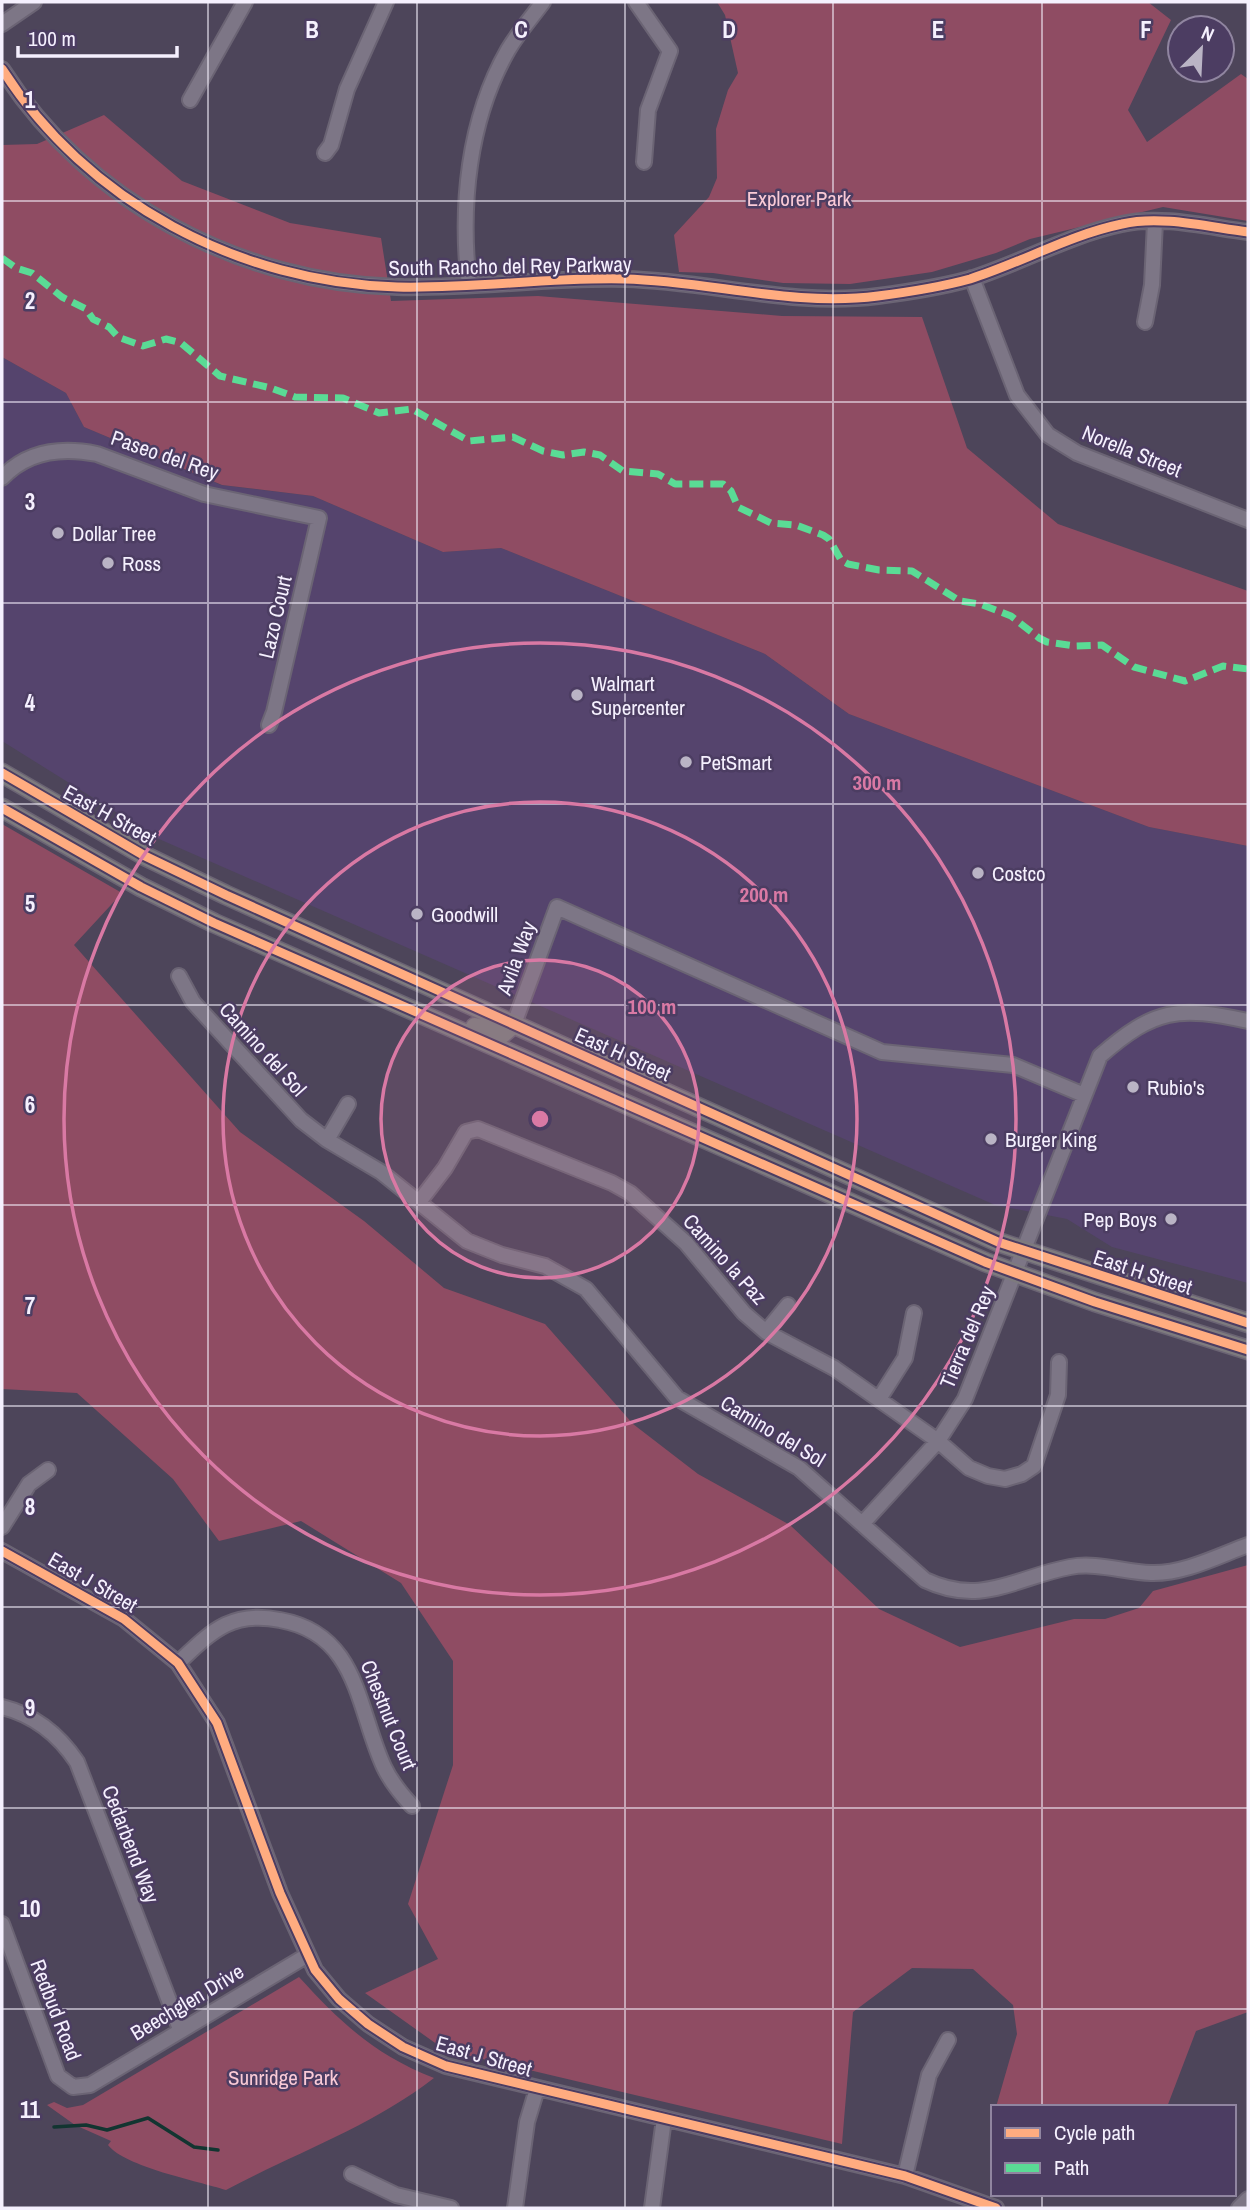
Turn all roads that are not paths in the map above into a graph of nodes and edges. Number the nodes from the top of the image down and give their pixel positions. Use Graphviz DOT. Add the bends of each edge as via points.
graph roads {
  1 [pos="34,2"];
  2 [pos="245,2"];
  3 [pos="386,2"];
  4 [pos="543,2"];
  5 [pos="636,2"];
  6 [pos="2,24"];
  7 [pos="2,69"];
  8 [pos="190,100"];
  9 [pos="326,153"];
  10 [pos="644,162"];
  11 [pos="1155,222"];
  12 [pos="1248,232"];
  13 [pos="972,278"];
  14 [pos="469,285"];
  15 [pos="1145,322"];
  16 [pos="2,478"];
  17 [pos="319,518"];
  18 [pos="1248,520"];
  19 [pos="269,725"];
  20 [pos="2,773"];
  21 [pos="2,808"];
  22 [pos="178,976"];
  23 [pos="1248,1021"];
  24 [pos="514,1024"];
  25 [pos="447,1027"];
  26 [pos="1084,1095"];
  27 [pos="348,1104"];
  28 [pos="327,1140"];
  29 [pos="419,1202"];
  30 [pos="1023,1252"];
  31 [pos="1016,1274"];
  32 [pos="788,1305"];
  33 [pos="914,1313"];
  34 [pos="1248,1323"];
  35 [pos="766,1332"];
  36 [pos="1248,1350"];
  37 [pos="1059,1362"];
  38 [pos="879,1399"];
  39 [pos="937,1441"];
  40 [pos="48,1470"];
  41 [pos="862,1524"];
  42 [pos="2,1527"];
  43 [pos="1248,1545"];
  44 [pos="2,1550"];
  45 [pos="178,1663"];
  46 [pos="2,1707"];
  47 [pos="412,1806"];
  48 [pos="2,1924"];
  49 [pos="306,1956"];
  50 [pos="180,2029"];
  51 [pos="948,2040"];
  52 [pos="90,2085"];
  53 [pos="537,2089"];
  54 [pos="664,2119"];
  55 [pos="352,2174"];
  56 [pos="905,2176"];
  57 [pos="1248,2199"];
  58 [pos="451,2208"];
  59 [pos="515,2208"];
  60 [pos="652,2208"];
  61 [pos="996,2208"];
  62 [pos="1239,2208"];
  1 -- 6 [label="street"];
  2 -- 8 [label="street"];
  3 -- 9 [label="street" via="347,89"];
  4 -- 14 [label="street" via="510,47 488,93 471,148 465,249"];
  5 -- 10 [label="street" via="670,51 648,110"];
  7 -- 14 [label="street, South Rancho del Rey Parkway" via="53,134 107,184 164,223 211,246 249,261 337,283"];
  11 -- 12 [label="street, South Rancho del Rey Parkway"];
  11 -- 13 [label="street, South Rancho del Rey Parkway" via="1122,223"];
  11 -- 15 [label="street"];
  13 -- 14 [label="street, South Rancho del Rey Parkway" via="828,300 625,279"];
  13 -- 18 [label="street, Norella Street" via="1017,395 1048,435 1077,453"];
  16 -- 17 [label="street, Paseo del Rey" via="30,457 79,450 204,494"];
  17 -- 19 [label="street, Lazo Court"];
  20 -- 24 [label="main road, East H Street" via="145,856"];
  21 -- 25 [label="main road, East H Street" via="141,887"];
  22 -- 28 [label="street, Camino del Sol" via="193,1002 286,1106"];
  23 -- 26 [label="street, Tierra del Rey" via="1198,1012 1152,1018 1100,1056"];
  24 -- 25 [label="main road" via="501,1035 457,1021"];
  24 -- 26 [label="street, Avila Way" via="557,907 882,1052 1013,1065"];
  24 -- 30 [label="main road, East H Street"];
  25 -- 31 [label="main road, East H Street"];
  26 -- 30 [label="street, Tierra del Rey"];
  27 -- 28 [label="street"];
  28 -- 29 [label="street, Camino del Sol" via="381,1172"];
  29 -- 35 [label="street, Camino la Paz" via="466,1132 478,1129 630,1193 686,1243 744,1313"];
  29 -- 41 [label="street, Camino del Sol" via="474,1244 545,1266 577,1282 601,1303 677,1398 799,1468"];
  30 -- 31 [label="street, Tierra del Rey"];
  30 -- 34 [label="main road, East H Street"];
  31 -- 36 [label="main road, East H Street"];
  31 -- 39 [label="street, Tierra del Rey" via="965,1399"];
  32 -- 35 [label="street, Camino la Paz"];
  33 -- 38 [label="street" via="905,1358"];
  35 -- 38 [label="street, Camino la Paz" via="834,1368"];
  37 -- 39 [label="street, Camino la Paz" via="1058,1395 1034,1466 1028,1471 1005,1479 988,1476 965,1465"];
  38 -- 39 [label="street, Camino la Paz"];
  39 -- 41 [label="street, Tierra del Rey"];
  40 -- 42 [label="street" via="29,1484"];
  41 -- 43 [label="street, Camino del Sol" via="925,1580 970,1592 990,1591 1072,1567 1174,1571"];
  44 -- 45 [label="street, East J Street" via="124,1619"];
  45 -- 47 [label="street, Chestnut Court" via="208,1633 243,1620 279,1619 312,1631 347,1665 384,1768"];
  45 -- 49 [label="street, East J Street" via="217,1723"];
  46 -- 50 [label="street, Cedarbend Way" via="41,1724 77,1762"];
  48 -- 52 [label="street, Redbud Road" via="58,2076 73,2087"];
  49 -- 50 [label="street, Beechglen Drive"];
  49 -- 53 [label="street, East J Street" via="353,2012 403,2047 446,2066"];
  50 -- 52 [label="street, Beechglen Drive"];
  51 -- 56 [label="street" via="929,2075"];
  53 -- 54 [label="street, East J Street"];
  53 -- 59 [label="street" via="527,2122"];
  54 -- 56 [label="street, East J Street"];
  54 -- 60 [label="street"];
  55 -- 58 [label="street" via="397,2195"];
  56 -- 61 [label="street, East J Street"];
  57 -- 62 [label="street"];
}
